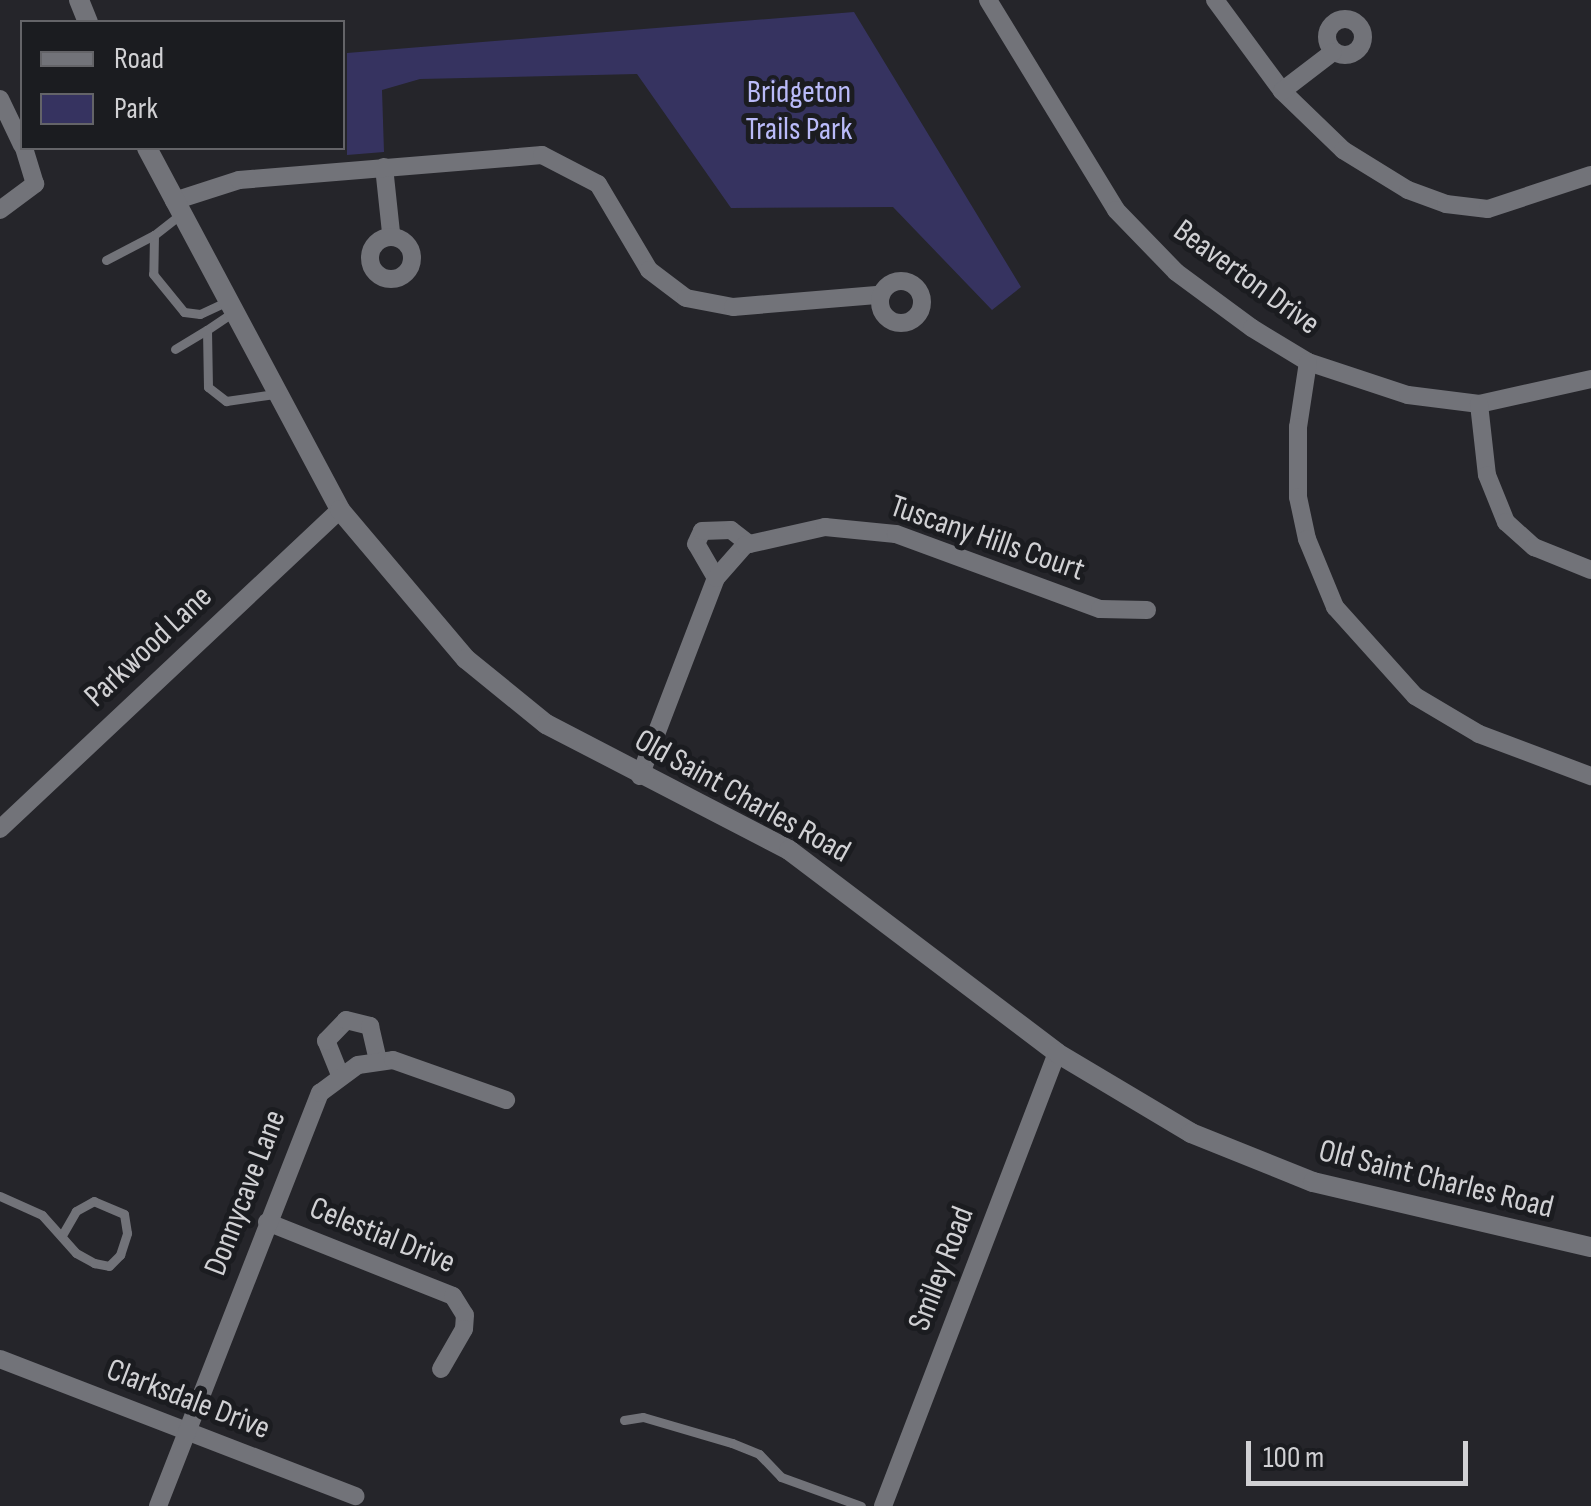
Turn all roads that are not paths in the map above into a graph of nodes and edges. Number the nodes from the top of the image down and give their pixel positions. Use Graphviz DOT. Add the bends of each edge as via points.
graph roads {
  1 [pos="988,0"];
  2 [pos="1215,0"];
  3 [pos="1334,52"];
  4 [pos="1282,92"];
  5 [pos="0,99"];
  6 [pos="20,140"];
  7 [pos="24,150"];
  8 [pos="148,150"];
  9 [pos="384,166"];
  10 [pos="1591,176"];
  11 [pos="177,208"];
  12 [pos="0,210"];
  13 [pos="391,233"];
  14 [pos="154,235"];
  15 [pos="106,260"];
  16 [pos="877,295"];
  17 [pos="229,308"];
  18 [pos="207,330"];
  19 [pos="175,349"];
  20 [pos="1308,362"];
  21 [pos="1591,379"];
  22 [pos="274,394"];
  23 [pos="1479,404"];
  24 [pos="340,510"];
  25 [pos="749,544"];
  26 [pos="1591,570"];
  27 [pos="716,578"];
  28 [pos="1147,610"];
  29 [pos="640,776"];
  30 [pos="1591,776"];
  31 [pos="0,828"];
  32 [pos="1056,1053"];
  33 [pos="378,1061"];
  34 [pos="340,1076"];
  35 [pos="506,1100"];
  36 [pos="0,1196"];
  37 [pos="267,1222"];
  38 [pos="62,1235"];
  39 [pos="1591,1247"];
  40 [pos="0,1360"];
  41 [pos="441,1369"];
  42 [pos="624,1420"];
  43 [pos="186,1432"];
  44 [pos="355,1496"];
  45 [pos="158,1506"];
  46 [pos="861,1506"];
  47 [pos="883,1506"];
  1 -- 20 [label="street, Beaverton Drive" via="1116,210 1176,272"];
  2 -- 4 [label="street"];
  3 -- 4 [label="street"];
  4 -- 10 [label="street" via="1343,150 1408,190 1446,204 1488,208"];
  5 -- 6 [label="street"];
  7 -- 12 [label="street" via="35,184"];
  8 -- 11 [label="street, Old Saint Charles Road"];
  9 -- 11 [label="street" via="238,180"];
  9 -- 13 [label="street"];
  9 -- 16 [label="street" via="512,154 560,160 608,195 636,252 663,284 710,306"];
  11 -- 14 [label="lane"];
  11 -- 17 [label="street, Old Saint Charles Road"];
  14 -- 15 [label="lane"];
  14 -- 17 [label="lane" via="153,274 174,306 200,314"];
  17 -- 18 [label="lane"];
  17 -- 22 [label="street, Old Saint Charles Road"];
  18 -- 19 [label="lane"];
  18 -- 22 [label="lane" via="205,378 212,393 246,402"];
  20 -- 23 [label="street, Beaverton Drive" via="1408,395"];
  20 -- 30 [label="street" via="1298,427 1298,497 1334,606 1415,696 1479,734"];
  21 -- 23 [label="street, Beaverton Drive"];
  22 -- 24 [label="street, Old Saint Charles Road"];
  23 -- 26 [label="street" via="1487,476 1506,522 1534,546"];
  24 -- 29 [label="street, Old Saint Charles Road" via="466,659 546,724"];
  24 -- 31 [label="street, Parkwood Lane"];
  25 -- 27 [label="street"];
  25 -- 27 [label="street, Tuscany Hills Court" via="730,530 702,531 696,544"];
  25 -- 28 [label="street, Tuscany Hills Court" via="825,527 896,534 1100,609"];
  27 -- 29 [label="street"];
  29 -- 32 [label="street, Old Saint Charles Road" via="789,850"];
  32 -- 39 [label="street, Old Saint Charles Road" via="1251,1161 1414,1210"];
  32 -- 47 [label="street, Smiley Road"];
  33 -- 34 [label="street, Donnycave Lane"];
  33 -- 34 [label="street" via="370,1026 339,1022 326,1048"];
  33 -- 35 [label="street" via="418,1066"];
  34 -- 37 [label="street, Donnycave Lane" via="309,1112"];
  36 -- 38 [label="lane" via="42,1215"];
  37 -- 41 [label="street, Celestial Drive" via="453,1296 465,1315 464,1329"];
  37 -- 43 [label="street, Donnycave Lane"];
  38 -- 38 [label="lane" via="76,1252 109,1266 127,1233 124,1214 94,1201 76,1211"];
  40 -- 43 [label="street, Clarksdale Drive"];
  42 -- 46 [label="lane" via="643,1418 732,1443 759,1454 781,1476"];
  43 -- 44 [label="street, Clarksdale Drive"];
  43 -- 45 [label="street, Donnycave Lane"];
}
